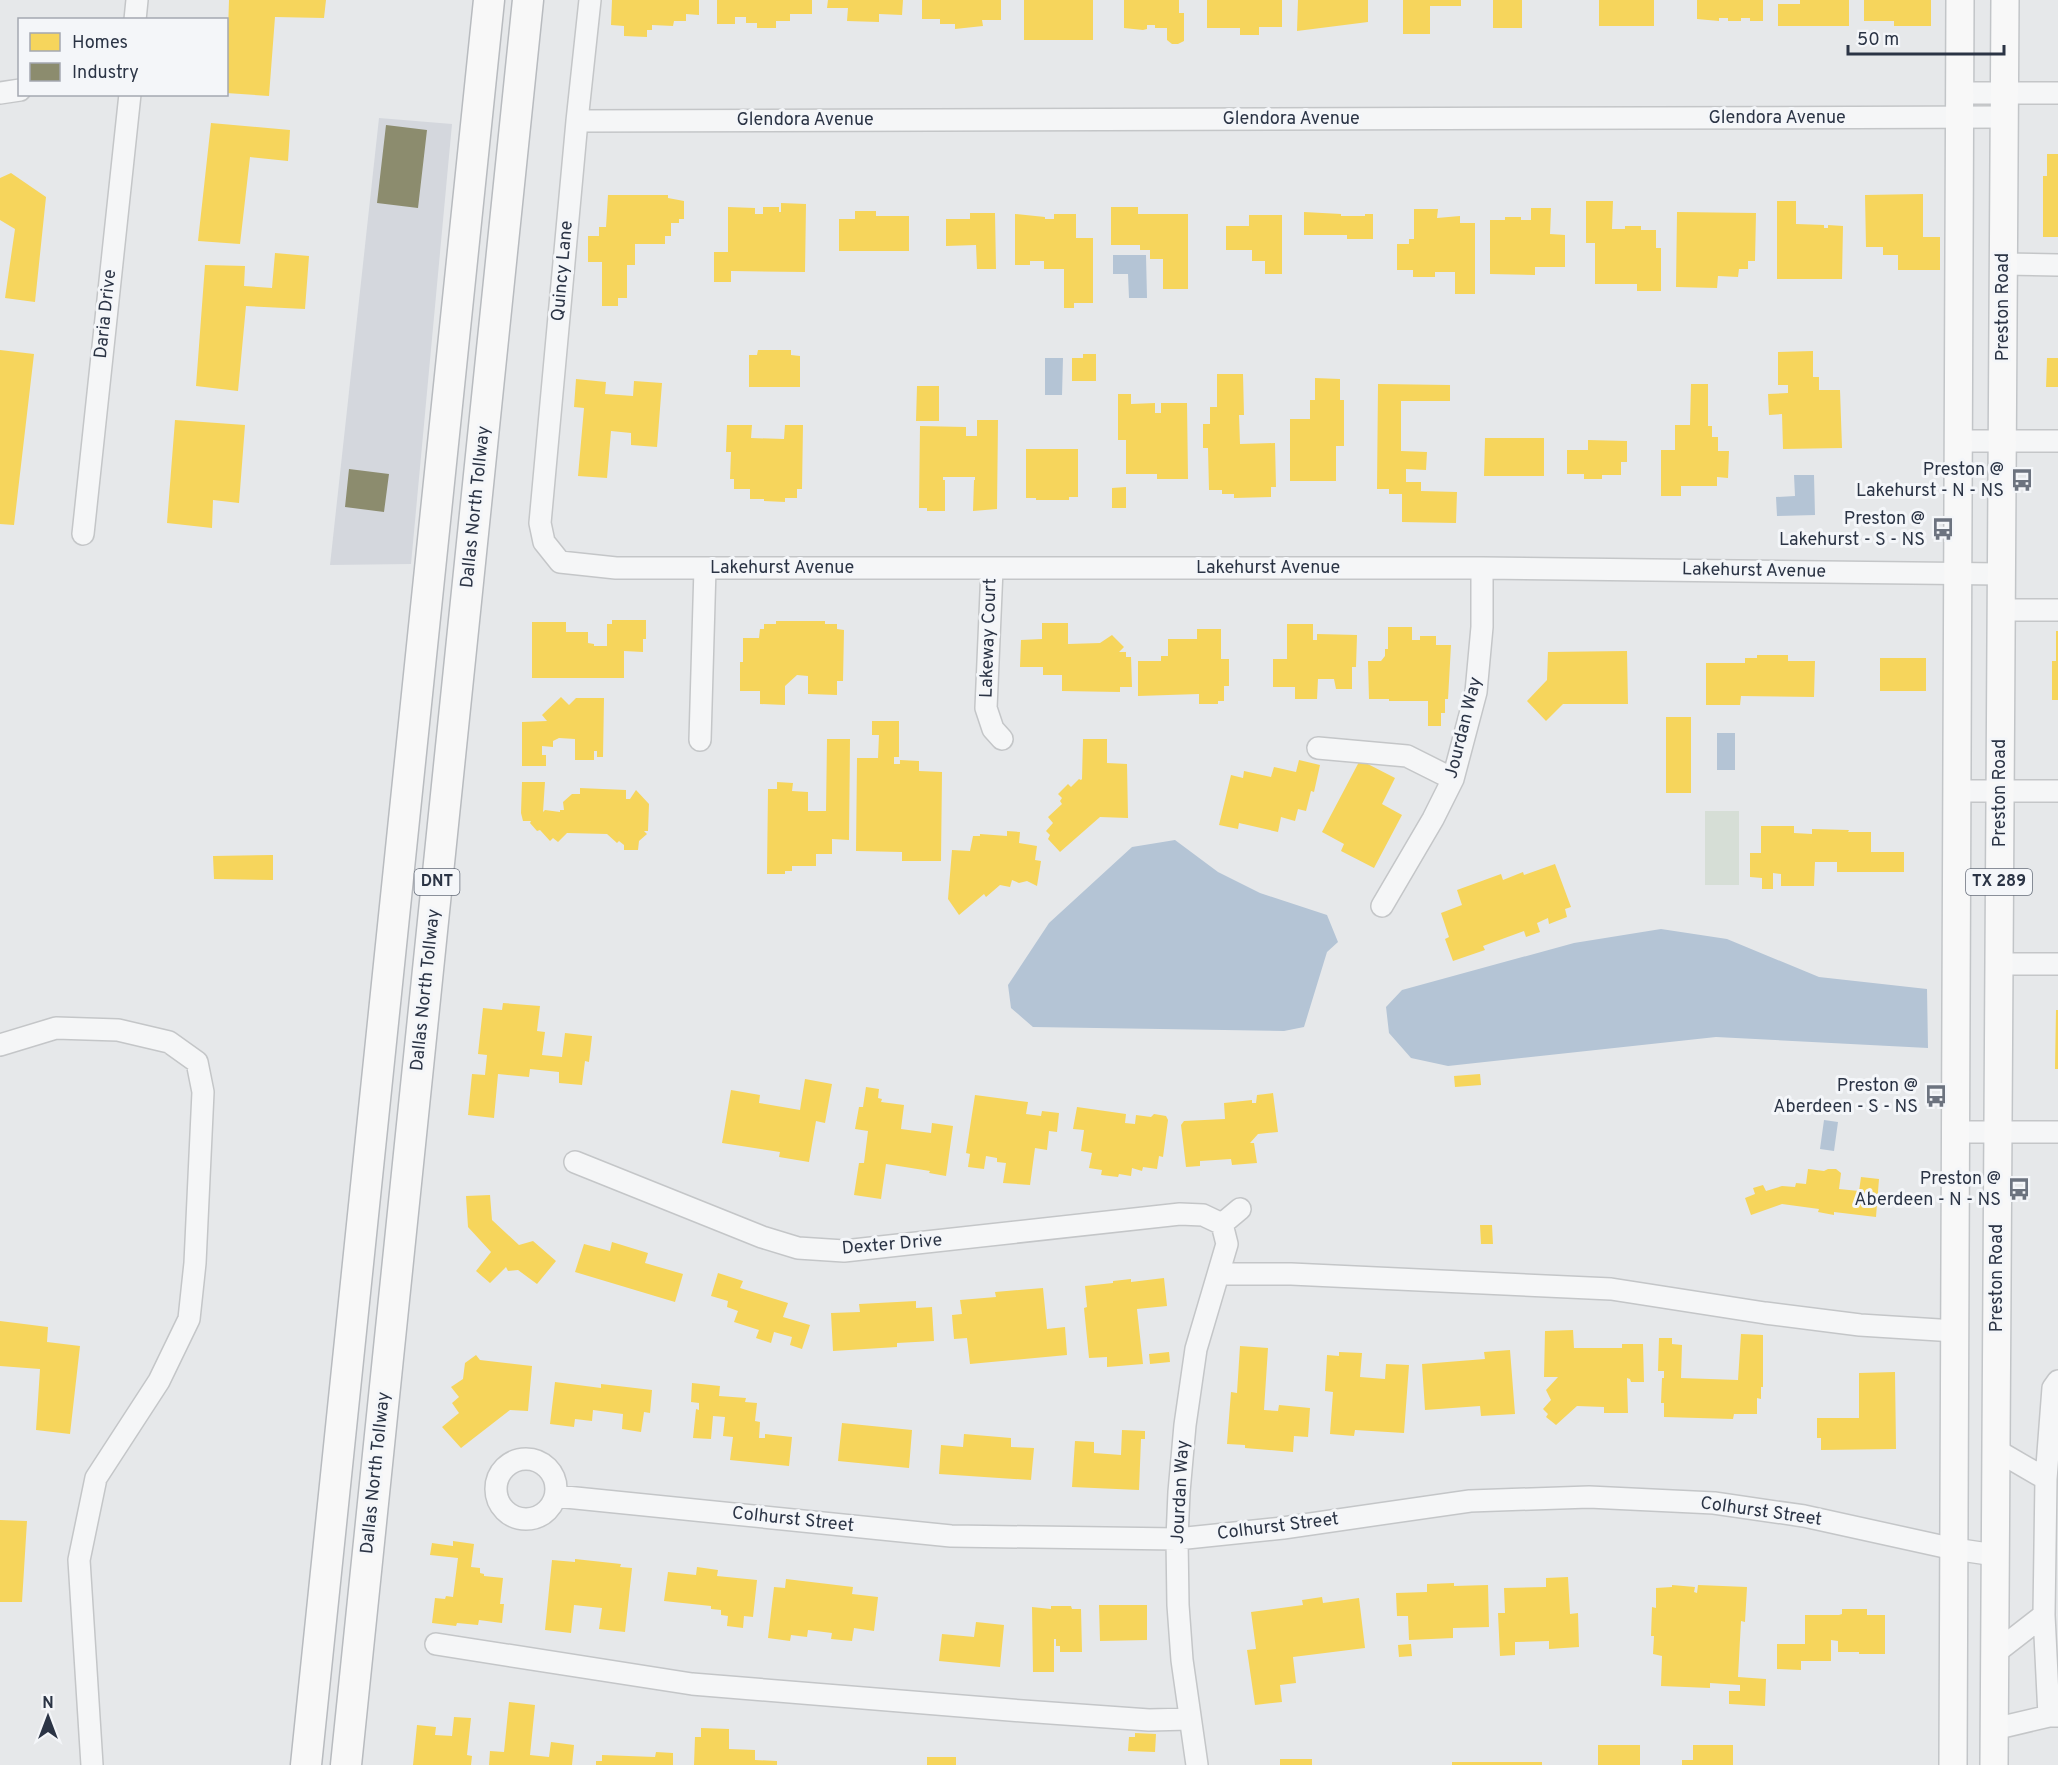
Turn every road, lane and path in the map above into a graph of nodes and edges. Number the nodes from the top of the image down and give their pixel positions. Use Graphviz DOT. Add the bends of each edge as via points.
graph roads {
  1 [pos="137,0"];
  2 [pos="489,0"];
  3 [pos="528,0"];
  4 [pos="590,0"];
  5 [pos="1960,0"];
  6 [pos="2005,0"];
  7 [pos="135,18"];
  8 [pos="18,90"];
  9 [pos="0,93"];
  10 [pos="2058,93"];
  11 [pos="129,96"];
  12 [pos="1960,105"];
  13 [pos="2004,105"];
  14 [pos="577,121"];
  15 [pos="2004,264"];
  16 [pos="2058,265"];
  17 [pos="1958,441"];
  18 [pos="2002,441"];
  19 [pos="2058,441"];
  20 [pos="82,534"];
  21 [pos="544,542"];
  22 [pos="705,568"];
  23 [pos="1482,568"];
  24 [pos="992,569"];
  25 [pos="1958,574"];
  26 [pos="2001,574"];
  27 [pos="2001,610"];
  28 [pos="2058,610"];
  29 [pos="1002,739"];
  30 [pos="700,740"];
  31 [pos="1318,748"];
  32 [pos="1453,779"];
  33 [pos="1957,791"];
  34 [pos="2000,791"];
  35 [pos="2058,791"];
  36 [pos="1382,906"];
  37 [pos="1999,964"];
  38 [pos="2058,964"];
  39 [pos="0,1045"];
  40 [pos="1956,1132"];
  41 [pos="1998,1132"];
  42 [pos="2058,1132"];
  43 [pos="575,1162"];
  44 [pos="1240,1209"];
  45 [pos="1222,1224"];
  46 [pos="1219,1274"];
  47 [pos="1955,1331"];
  48 [pos="1996,1333"];
  49 [pos="2058,1381"];
  50 [pos="1996,1450"];
  51 [pos="2046,1479"];
  52 [pos="556,1496"];
  53 [pos="1177,1539"];
  54 [pos="1954,1549"];
  55 [pos="1995,1556"];
  56 [pos="2044,1615"];
  57 [pos="436,1644"];
  58 [pos="1995,1653"];
  59 [pos="2053,1716"];
  60 [pos="1190,1719"];
  61 [pos="1994,1729"];
  62 [pos="92,1765"];
  63 [pos="306,1765"];
  64 [pos="346,1765"];
  65 [pos="1197,1765"];
  66 [pos="1953,1765"];
  67 [pos="1994,1765"];
  1 -- 7 [label="street"];
  2 -- 63 [label="highway, DNT"];
  3 -- 64 [label="highway, Dallas North Tollway / DNT"];
  4 -- 14 [label="street, Quincy Lane"];
  5 -- 12 [label="main road, TX 289"];
  6 -- 13 [label="main road, Preston Road / TX 289"];
  8 -- 9 [label="street"];
  10 -- 13 [label="street, Glendora Avenue"];
  11 -- 20 [label="street, Daria Drive"];
  12 -- 13 [label="street, Glendora Avenue"];
  12 -- 14 [label="street, Glendora Avenue"];
  12 -- 17 [label="main road, TX 289"];
  13 -- 15 [label="main road, Preston Road / TX 289"];
  14 -- 21 [label="street, Quincy Lane" via="540,523"];
  15 -- 16 [label="street"];
  15 -- 18 [label="main road, Preston Road / TX 289"];
  17 -- 18 [label="street"];
  17 -- 25 [label="main road, TX 289"];
  18 -- 19 [label="street"];
  18 -- 26 [label="main road, Preston Road / TX 289"];
  21 -- 22 [label="street, Lakehurst Avenue" via="560,562 616,568"];
  22 -- 24 [label="street, Lakehurst Avenue"];
  22 -- 30 [label="street"];
  23 -- 24 [label="street, Lakehurst Avenue"];
  23 -- 25 [label="street, Lakehurst Avenue"];
  23 -- 32 [label="street, Jourdan Way" via="1476,692"];
  24 -- 29 [label="street, Lakeway Court" via="986,708 993,729"];
  25 -- 26 [label="street, Lakehurst Avenue"];
  25 -- 33 [label="main road, TX 289"];
  26 -- 27 [label="main road, Preston Road / TX 289"];
  27 -- 28 [label="street"];
  27 -- 34 [label="main road, Preston Road / TX 289"];
  31 -- 32 [label="street" via="1407,756"];
  32 -- 36 [label="street, Jourdan Way"];
  33 -- 34 [label="street"];
  33 -- 40 [label="main road, TX 289"];
  34 -- 35 [label="street"];
  34 -- 37 [label="main road, Preston Road / TX 289"];
  37 -- 38 [label="street"];
  37 -- 41 [label="main road, Preston Road / TX 289"];
  39 -- 62 [label="street" via="56,1028 118,1030 170,1042 197,1062 203,1092 189,1319 159,1381 96,1478 79,1560"];
  40 -- 41 [label="street"];
  40 -- 47 [label="main road, TX 289"];
  41 -- 42 [label="street"];
  41 -- 48 [label="main road, Preston Road / TX 289"];
  43 -- 45 [label="street, Dexter Drive" via="798,1248 844,1251 1180,1214 1203,1215"];
  44 -- 45 [label="street"];
  45 -- 46 [label="street, Jourdan Way" via="1227,1244"];
  46 -- 47 [label="street" via="1303,1274 1611,1289 1789,1316"];
  46 -- 53 [label="street, Jourdan Way" via="1196,1349 1185,1425"];
  47 -- 48 [label="main road"];
  47 -- 54 [label="main road, TX 289"];
  48 -- 50 [label="main road, Preston Road / TX 289"];
  49 -- 51 [label="street" via="2053,1388"];
  50 -- 51 [label="street"];
  50 -- 55 [label="main road, Preston Road / TX 289"];
  51 -- 56 [label="street"];
  52 -- 53 [label="street, Colhurst Street" via="951,1536"];
  53 -- 54 [label="street, Colhurst Street" via="1283,1528 1470,1500 1589,1497 1714,1503 1804,1516"];
  53 -- 60 [label="street, Jourdan Way" via="1182,1660"];
  54 -- 55 [label="street, Colhurst Street"];
  54 -- 66 [label="main road, TX 289"];
  55 -- 58 [label="main road, Preston Road / TX 289"];
  56 -- 58 [label="street"];
  56 -- 59 [label="street"];
  57 -- 60 [label="street" via="692,1684 1149,1720"];
  58 -- 61 [label="main road, Preston Road / TX 289"];
  59 -- 61 [label="street"];
  60 -- 65 [label="street, Jourdan Way"];
  61 -- 67 [label="main road, Preston Road / TX 289"];
}
